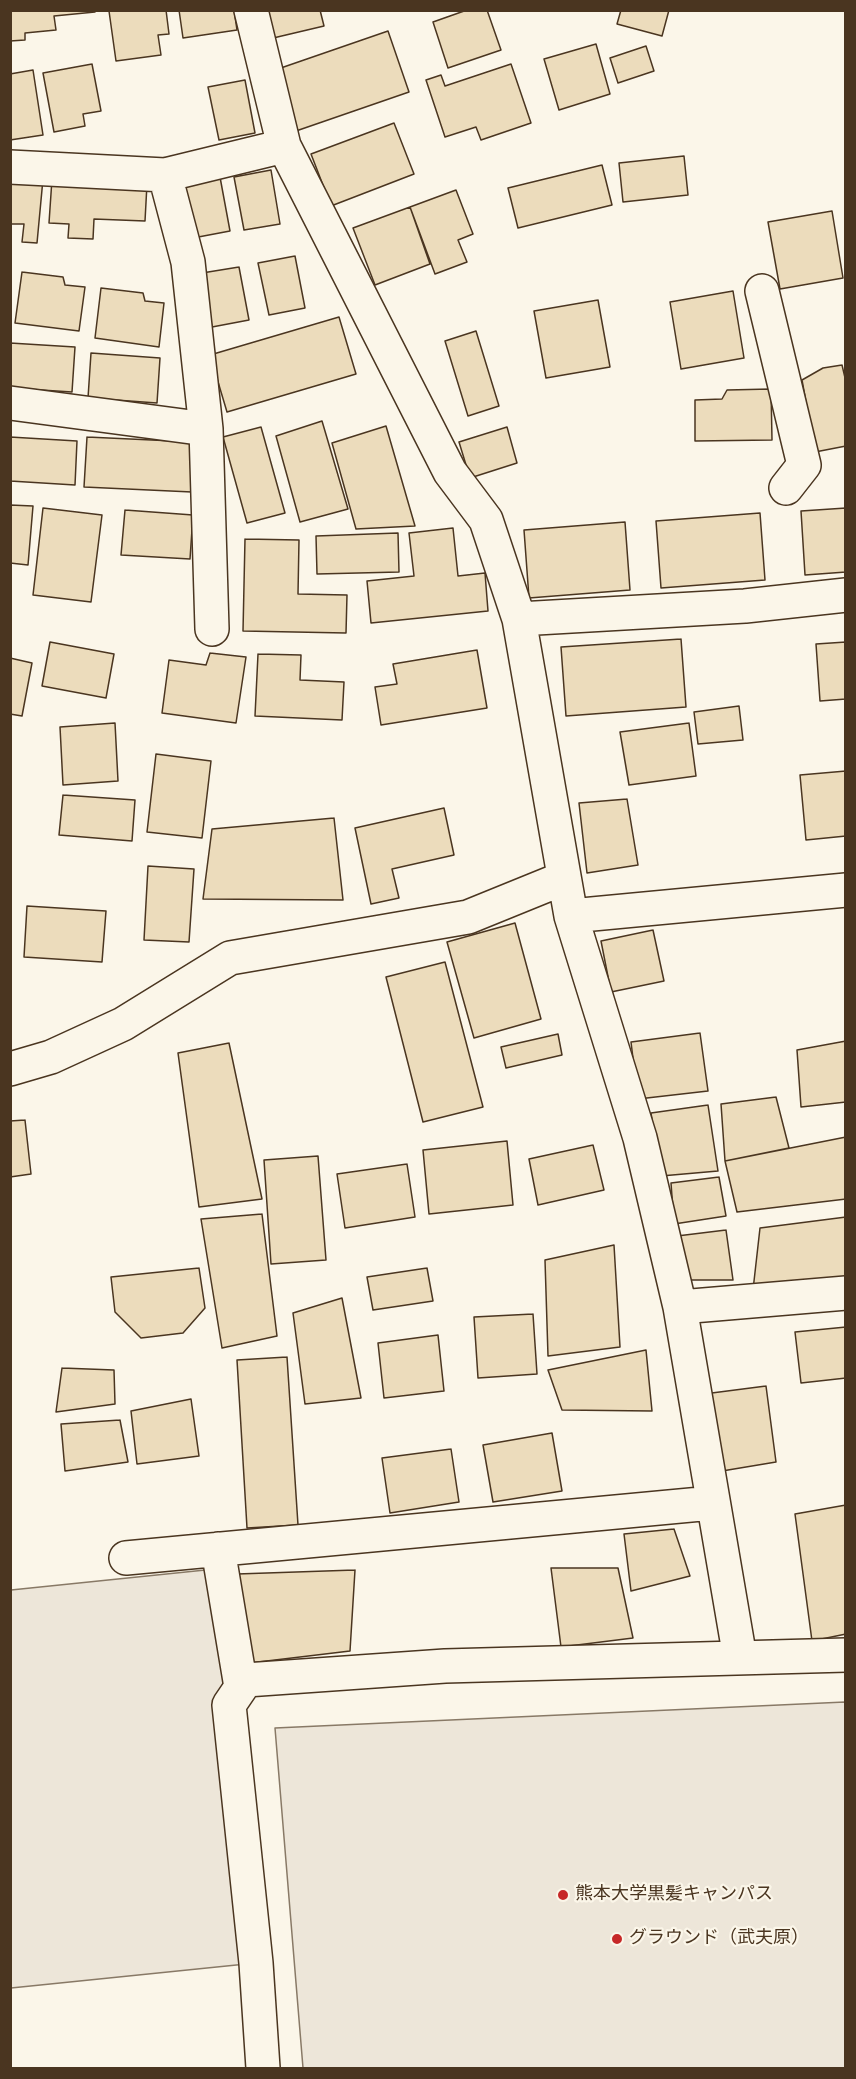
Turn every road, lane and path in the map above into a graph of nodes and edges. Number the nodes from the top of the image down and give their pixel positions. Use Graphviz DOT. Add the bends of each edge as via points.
graph roads {
  1 [pos="251,10"];
  2 [pos="284,146"];
  3 [pos="10,167"];
  4 [pos="165,174"];
  5 [pos="762,291"];
  6 [pos="10,404"];
  7 [pos="206,429"];
  8 [pos="786,488"];
  9 [pos="846,595"];
  10 [pos="519,619"];
  11 [pos="212,629"];
  12 [pos="564,878"];
  13 [pos="846,890"];
  14 [pos="571,916"];
  15 [pos="10,1069"];
  16 [pos="846,1293"];
  17 [pos="680,1307"];
  18 [pos="712,1503"];
  19 [pos="218,1549"];
  20 [pos="126,1558"];
  21 [pos="846,1655"];
  22 [pos="740,1658"];
  23 [pos="241,1687"];
  24 [pos="263,2068"];
  1 -- 2 [label="street"];
  2 -- 4 [label="street"];
  2 -- 10 [label="street" via="450,472 486,520"];
  3 -- 4 [label="street"];
  4 -- 7 [label="street" via="188,262"];
  5 -- 8 [label="street" via="804,465"];
  6 -- 7 [label="street"];
  7 -- 11 [label="street"];
  9 -- 10 [label="street" via="746,606"];
  10 -- 12 [label="street"];
  12 -- 14 [label="street"];
  12 -- 15 [label="street" via="468,917 230,958 123,1024 51,1057"];
  13 -- 14 [label="street"];
  14 -- 17 [label="street" via="640,1138"];
  16 -- 17 [label="street"];
  17 -- 18 [label="street"];
  18 -- 19 [label="street"];
  18 -- 22 [label="street"];
  19 -- 20 [label="street"];
  19 -- 23 [label="street"];
  21 -- 22 [label="street"];
  22 -- 23 [label="street" via="445,1666 246,1680"];
  23 -- 24 [label="street" via="230,1705"];
}
